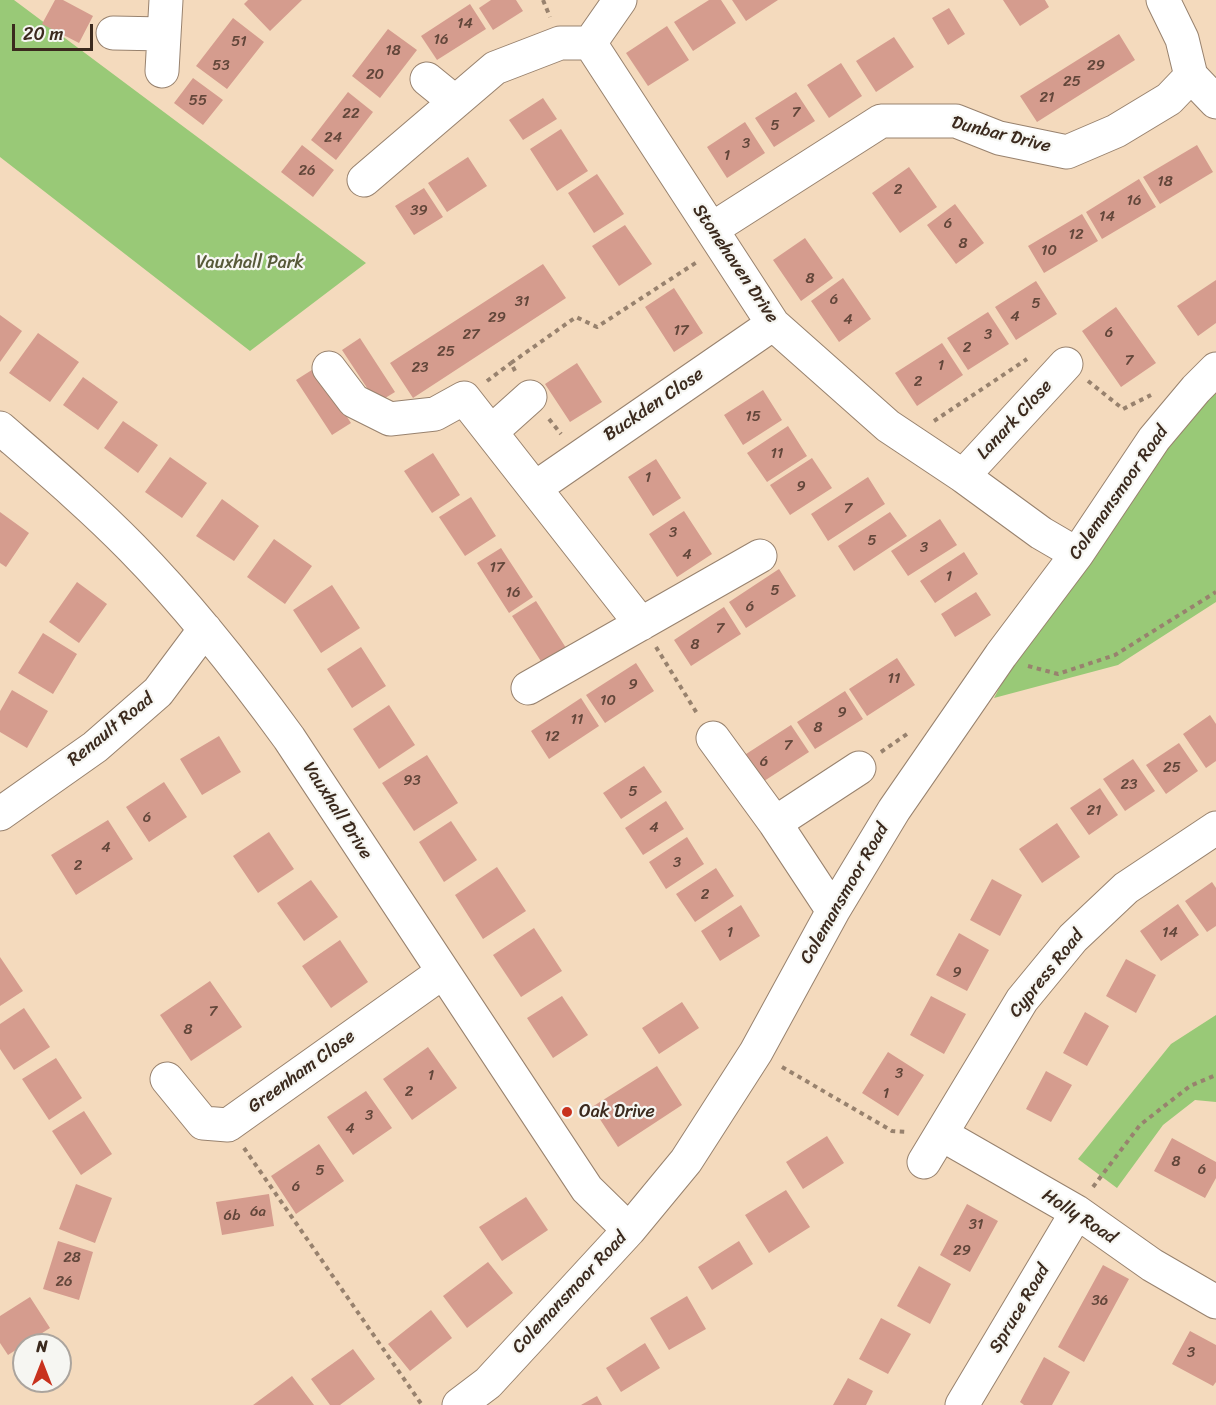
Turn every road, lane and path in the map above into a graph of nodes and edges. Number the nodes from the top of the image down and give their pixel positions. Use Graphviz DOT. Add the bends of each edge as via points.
graph roads {
  1 [pos="166,0"];
  2 [pos="620,0"];
  3 [pos="1162,0"];
  4 [pos="113,33"];
  5 [pos="164,34"];
  6 [pos="590,44"];
  7 [pos="162,70"];
  8 [pos="1191,76"];
  9 [pos="427,79"];
  10 [pos="454,101"];
  11 [pos="1216,102"];
  12 [pos="364,180"];
  13 [pos="716,238"];
  14 [pos="773,324"];
  15 [pos="1066,364"];
  16 [pos="329,368"];
  17 [pos="1216,369"];
  18 [pos="530,397"];
  19 [pos="0,428"];
  20 [pos="492,432"];
  21 [pos="579,456"];
  22 [pos="963,476"];
  23 [pos="535,488"];
  24 [pos="1077,554"];
  25 [pos="760,556"];
  26 [pos="1216,592"];
  27 [pos="641,624"];
  28 [pos="205,629"];
  29 [pos="1024,665"];
  30 [pos="528,688"];
  31 [pos="915,728"];
  32 [pos="713,738"];
  33 [pos="859,768"];
  34 [pos="0,814"];
  35 [pos="775,823"];
  36 [pos="1216,828"];
  37 [pos="833,911"];
  38 [pos="443,972"];
  39 [pos="756,1052"];
  40 [pos="1216,1075"];
  41 [pos="167,1078"];
  42 [pos="228,1125"];
  43 [pos="941,1134"];
  44 [pos="924,1162"];
  45 [pos="1077,1212"];
  46 [pos="629,1230"];
  47 [pos="1216,1302"];
  48 [pos="422,1405"];
  49 [pos="459,1405"];
  50 [pos="962,1405"];
  1 -- 5 [label="street"];
  2 -- 6 [label="street"];
  3 -- 8 [label="street" via="1182,39"];
  4 -- 5 [label="street"];
  5 -- 7 [label="street"];
  6 -- 10 [label="street" via="560,43 495,68"];
  6 -- 13 [label="street, Stonehaven Drive"];
  8 -- 11 [label="street"];
  8 -- 13 [label="street, Dunbar Drive" via="1169,99 1125,126 1067,152 999,138 956,121 881,121"];
  9 -- 10 [label="street"];
  10 -- 12 [label="street"];
  13 -- 14 [label="street, Stonehaven Drive"];
  13 -- 18 [label="path" via="597,327 576,317 511,363"];
  14 -- 21 [label="street, Buckden Close"];
  14 -- 22 [label="street, Stonehaven Drive" via="888,426"];
  15 -- 22 [label="street, Lanark Close"];
  16 -- 20 [label="street" via="354,401 390,419 435,414 464,398"];
  17 -- 24 [label="street, Colemansmoor Road" via="1154,439"];
  18 -- 20 [label="street"];
  18 -- 21 [label="path"];
  19 -- 28 [label="street, Vauxhall Drive" via="132,548"];
  20 -- 23 [label="street"];
  21 -- 23 [label="street, Buckden Close"];
  22 -- 24 [label="street, Stonehaven Drive"];
  23 -- 27 [label="street"];
  24 -- 37 [label="street, Colemansmoor Road" via="894,810"];
  25 -- 27 [label="street"];
  26 -- 29 [label="path" via="1115,655 1058,674"];
  27 -- 30 [label="street"];
  27 -- 32 [label="path"];
  28 -- 34 [label="street, Renault Road" via="158,692 95,747"];
  28 -- 38 [label="street, Vauxhall Drive" via="290,738"];
  31 -- 33 [label="path"];
  32 -- 35 [label="street"];
  33 -- 35 [label="street"];
  35 -- 37 [label="street"];
  36 -- 43 [label="street, Cypress Road" via="1126,888 1073,938 1022,1000"];
  37 -- 39 [label="street, Colemansmoor Road"];
  38 -- 42 [label="street, Greenham Close"];
  38 -- 46 [label="street, Vauxhall Drive" via="587,1189"];
  39 -- 43 [label="path" via="892,1131"];
  39 -- 46 [label="street, Colemansmoor Road" via="686,1161"];
  40 -- 45 [label="path" via="1190,1086 1140,1125"];
  41 -- 42 [label="street" via="203,1123"];
  42 -- 48 [label="path"];
  43 -- 44 [label="street, Cypress Road"];
  43 -- 45 [label="street, Holly Road"];
  45 -- 47 [label="street, Holly Road" via="1152,1265"];
  45 -- 50 [label="street, Spruce Road"];
  46 -- 49 [label="street, Colemansmoor Road" via="488,1383"];
}
